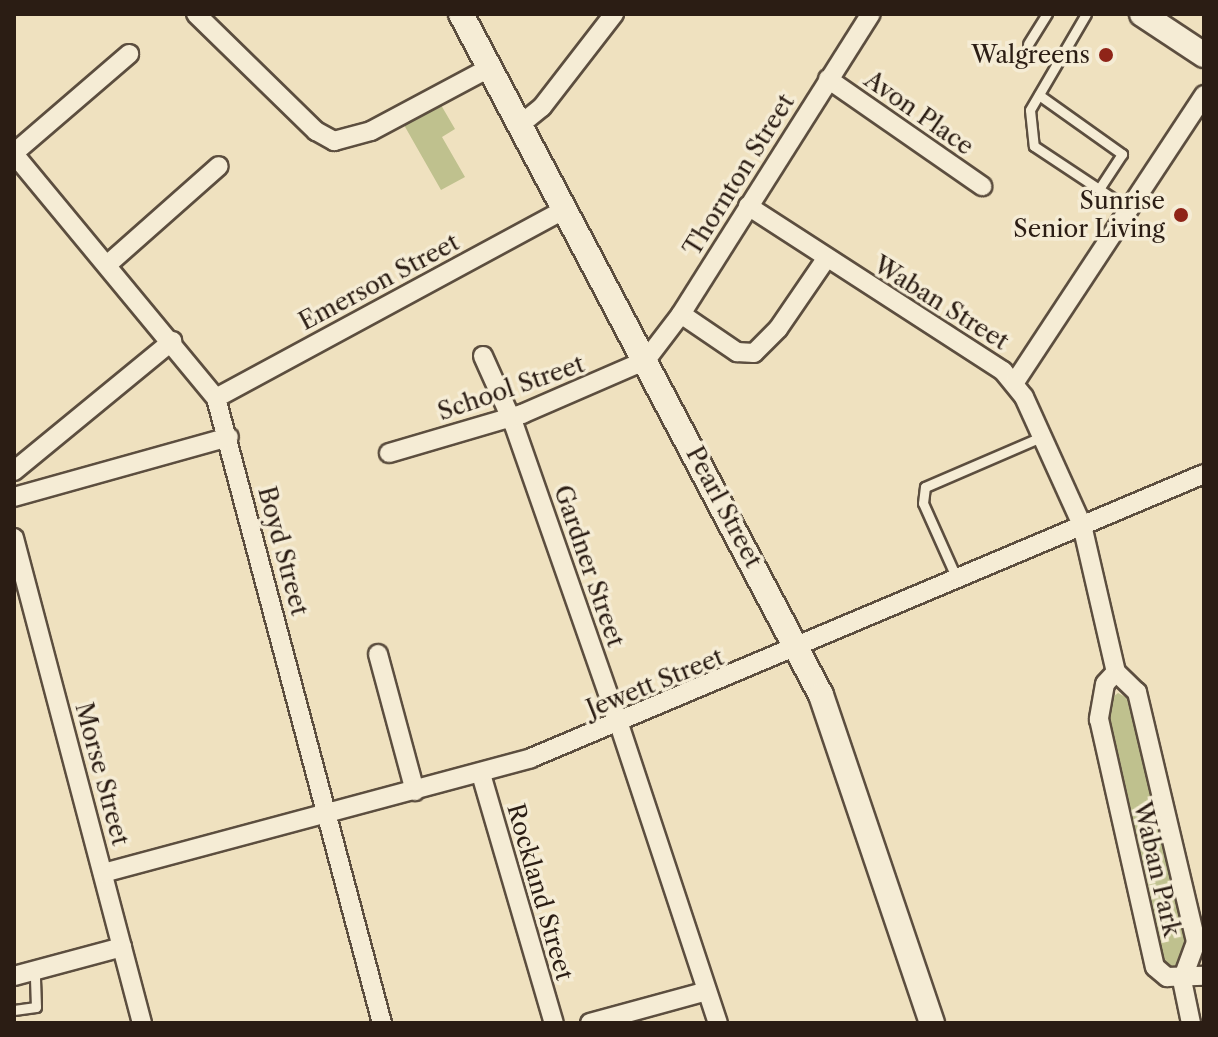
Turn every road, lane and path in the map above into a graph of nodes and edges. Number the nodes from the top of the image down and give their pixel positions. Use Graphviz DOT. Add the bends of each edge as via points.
graph roads {
  1 [pos="196,14"];
  2 [pos="461,14"];
  3 [pos="614,14"];
  4 [pos="871,14"];
  5 [pos="1047,14"];
  6 [pos="1086,14"];
  7 [pos="1142,14"];
  8 [pos="1028,44"];
  9 [pos="129,54"];
  10 [pos="1204,55"];
  11 [pos="491,67"];
  12 [pos="828,79"];
  13 [pos="1039,95"];
  14 [pos="1204,95"];
  15 [pos="521,124"];
  16 [pos="14,153"];
  17 [pos="219,166"];
  18 [pos="982,186"];
  19 [pos="1099,189"];
  20 [pos="748,206"];
  21 [pos="566,209"];
  22 [pos="1129,209"];
  23 [pos="826,259"];
  24 [pos="107,265"];
  25 [pos="681,314"];
  26 [pos="172,341"];
  27 [pos="483,356"];
  28 [pos="646,360"];
  29 [pos="1015,382"];
  30 [pos="216,398"];
  31 [pos="510,418"];
  32 [pos="229,437"];
  33 [pos="1041,437"];
  34 [pos="389,453"];
  35 [pos="14,471"];
  36 [pos="1204,474"];
  37 [pos="14,497"];
  38 [pos="1082,525"];
  39 [pos="14,538"];
  40 [pos="957,579"];
  41 [pos="797,647"];
  42 [pos="378,654"];
  43 [pos="1116,672"];
  44 [pos="619,724"];
  45 [pos="481,774"];
  46 [pos="415,791"];
  47 [pos="327,815"];
  48 [pos="103,873"];
  49 [pos="122,947"];
  50 [pos="35,970"];
  51 [pos="14,976"];
  52 [pos="1204,976"];
  53 [pos="1182,980"];
  54 [pos="707,991"];
  55 [pos="14,1010"];
  56 [pos="142,1023"];
  57 [pos="382,1023"];
  58 [pos="554,1023"];
  59 [pos="590,1023"];
  60 [pos="718,1023"];
  61 [pos="932,1023"];
  62 [pos="1191,1023"];
  1 -- 11 [label="street" via="316,131 334,141 371,131"];
  2 -- 11 [label="street, Pearl Street"];
  3 -- 15 [label="street" via="542,107"];
  4 -- 12 [label="street, Thornton Street"];
  5 -- 8 [label="lane"];
  6 -- 13 [label="lane"];
  7 -- 10 [label="street"];
  9 -- 16 [label="street"];
  11 -- 15 [label="street, Pearl Street"];
  12 -- 18 [label="street, Avon Place"];
  12 -- 20 [label="street, Thornton Street"];
  13 -- 19 [label="lane" via="1030,110 1034,146"];
  13 -- 19 [label="lane" via="1122,154"];
  14 -- 22 [label="street"];
  15 -- 21 [label="street, Pearl Street"];
  16 -- 24 [label="street, Boyd Street"];
  17 -- 24 [label="street"];
  19 -- 22 [label="lane"];
  20 -- 23 [label="street, Waban Street"];
  20 -- 25 [label="street, Thornton Street"];
  21 -- 28 [label="street, Pearl Street"];
  21 -- 30 [label="street, Emerson Street"];
  22 -- 29 [label="street"];
  23 -- 25 [label="street" via="778,329 754,353 737,352"];
  23 -- 29 [label="street, Waban Street"];
  24 -- 26 [label="street, Boyd Street"];
  25 -- 28 [label="street, Thornton Street"];
  26 -- 30 [label="street, Boyd Street"];
  26 -- 35 [label="street"];
  27 -- 31 [label="street, Gardner Street"];
  28 -- 31 [label="street, School Street"];
  28 -- 41 [label="street, Pearl Street"];
  29 -- 33 [label="street, Waban Street"];
  30 -- 32 [label="street, Boyd Street"];
  31 -- 34 [label="street, School Street"];
  31 -- 44 [label="street, Gardner Street"];
  32 -- 37 [label="street"];
  32 -- 47 [label="street, Boyd Street"];
  33 -- 38 [label="street, Waban Street"];
  33 -- 40 [label="lane" via="925,487 923,503"];
  36 -- 38 [label="street, Jewett Street"];
  38 -- 40 [label="street, Jewett Street"];
  38 -- 43 [label="street, Waban Park"];
  39 -- 48 [label="street, Morse Street"];
  40 -- 41 [label="street, Jewett Street"];
  41 -- 44 [label="street, Jewett Street"];
  41 -- 61 [label="street, Pearl Street" via="841,743"];
  42 -- 46 [label="street"];
  43 -- 53 [label="street, Waban Park" via="1137,692 1196,942"];
  43 -- 53 [label="street, Waban Park" via="1105,684 1099,719 1155,967"];
  44 -- 45 [label="street, Jewett Street"];
  44 -- 54 [label="street, Gardner Street"];
  45 -- 46 [label="street, Jewett Street"];
  45 -- 58 [label="street, Rockland Street"];
  46 -- 47 [label="street, Jewett Street"];
  47 -- 48 [label="street, Jewett Street"];
  47 -- 57 [label="street, Boyd Street"];
  48 -- 49 [label="street, Morse Street"];
  49 -- 50 [label="street"];
  49 -- 56 [label="street, Morse Street"];
  50 -- 51 [label="street"];
  50 -- 55 [label="lane" via="36,1007"];
  52 -- 53 [label="street"];
  53 -- 62 [label="street"];
  54 -- 59 [label="street"];
  54 -- 60 [label="street, Gardner Street"];
}
